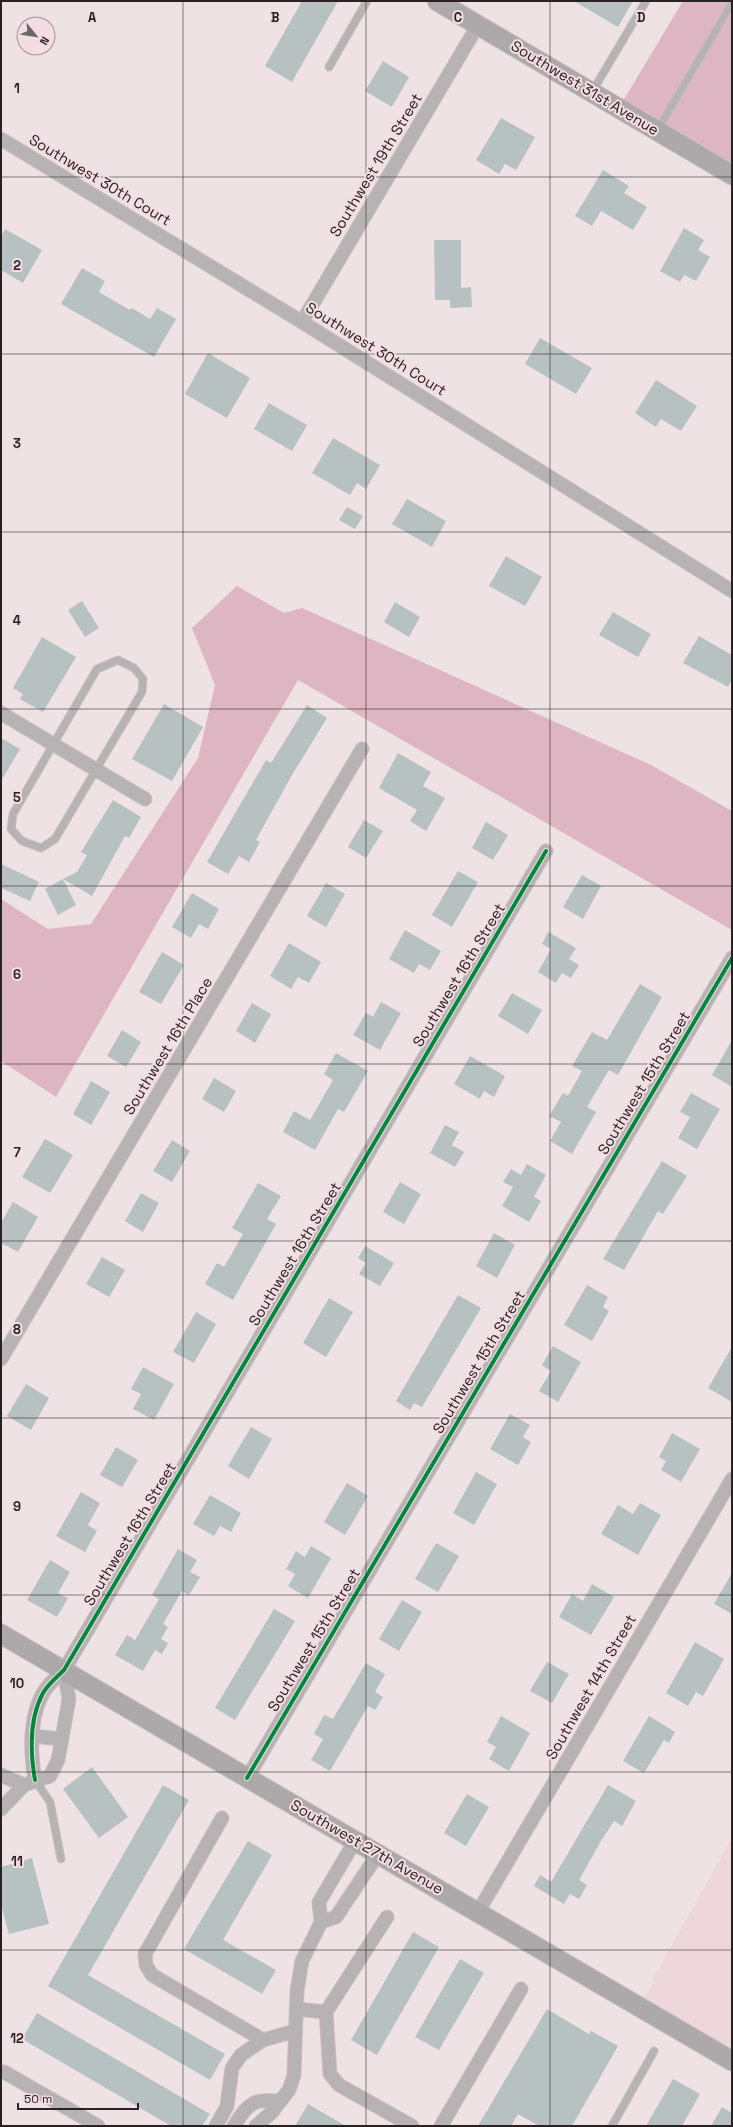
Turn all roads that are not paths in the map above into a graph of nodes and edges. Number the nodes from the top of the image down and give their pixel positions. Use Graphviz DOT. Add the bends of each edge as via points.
graph roads {
  1 [pos="367,1"];
  2 [pos="437,1"];
  3 [pos="646,1"];
  4 [pos="732,2"];
  5 [pos="478,25"];
  6 [pos="329,67"];
  7 [pos="592,92"];
  8 [pos="657,131"];
  9 [pos="1,139"];
  10 [pos="732,175"];
  11 [pos="302,322"];
  12 [pos="732,591"];
  13 [pos="1,713"];
  14 [pos="53,744"];
  15 [pos="362,749"];
  16 [pos="96,770"];
  17 [pos="145,799"];
  18 [pos="546,852"];
  19 [pos="732,958"];
  20 [pos="1,1359"];
  21 [pos="732,1479"];
  22 [pos="1,1634"];
  23 [pos="64,1670"];
  24 [pos="32,1736"];
  25 [pos="62,1739"];
  26 [pos="1,1775"];
  27 [pos="247,1778"];
  28 [pos="30,1782"];
  29 [pos="1,1809"];
  30 [pos="222,1818"];
  31 [pos="355,1840"];
  32 [pos="378,1854"];
  33 [pos="61,1859"];
  34 [pos="478,1912"];
  35 [pos="387,1917"];
  36 [pos="321,1922"];
  37 [pos="521,1989"];
  38 [pos="296,2009"];
  39 [pos="326,2012"];
  40 [pos="295,2031"];
  41 [pos="263,2040"];
  42 [pos="654,2051"];
  43 [pos="732,2061"];
  44 [pos="4,2072"];
  45 [pos="280,2101"];
  46 [pos="98,2126"];
  47 [pos="216,2126"];
  48 [pos="234,2126"];
  49 [pos="256,2126"];
  50 [pos="412,2126"];
  51 [pos="441,2126"];
  52 [pos="612,2126"];
  1 -- 6 [label="lane"];
  2 -- 5 [label="main road, Southwest 31st Avenue"];
  3 -- 7 [label="lane"];
  4 -- 8 [label="lane"];
  5 -- 7 [label="main road, Southwest 31st Avenue"];
  5 -- 11 [label="street, Southwest 19th Street"];
  7 -- 8 [label="main road, Southwest 31st Avenue"];
  8 -- 10 [label="main road, Southwest 31st Avenue"];
  9 -- 11 [label="street, Southwest 30th Court"];
  11 -- 12 [label="street, Southwest 30th Court"];
  13 -- 14 [label="street"];
  14 -- 16 [label="street"];
  14 -- 16 [label="lane" via="13,814 10,829 22,841 41,848 55,839"];
  14 -- 16 [label="lane" via="97,669 118,660 134,668 143,679 142,692"];
  15 -- 20 [label="street, Southwest 16th Place"];
  16 -- 17 [label="street"];
  18 -- 23 [label="street, Southwest 16th Street"];
  19 -- 27 [label="street, Southwest 15th Street"];
  21 -- 34 [label="street, Southwest 14th Street"];
  22 -- 23 [label="main road, Southwest 27th Avenue"];
  23 -- 24 [label="street, Southwest 16th Street" via="44,1691 34,1715"];
  23 -- 25 [label="street" via="69,1699"];
  23 -- 27 [label="main road, Southwest 27th Avenue"];
  24 -- 25 [label="street"];
  24 -- 28 [label="street, Southwest 16th Street"];
  25 -- 28 [label="street" via="58,1760 50,1776"];
  26 -- 28 [label="street"];
  27 -- 31 [label="main road, Southwest 27th Avenue"];
  28 -- 29 [label="street"];
  28 -- 33 [label="lane" via="50,1802"];
  30 -- 41 [label="street" via="145,1954 146,1965 152,1975"];
  31 -- 32 [label="main road, Southwest 27th Avenue"];
  31 -- 36 [label="street" via="319,1902"];
  32 -- 34 [label="main road, Southwest 27th Avenue"];
  32 -- 36 [label="street" via="336,1917"];
  34 -- 43 [label="main road, Southwest 27th Avenue"];
  35 -- 39 [label="street"];
  36 -- 38 [label="street" via="302,1961"];
  37 -- 51 [label="street"];
  38 -- 39 [label="street"];
  38 -- 40 [label="street"];
  39 -- 50 [label="street" via="330,2074 339,2085"];
  40 -- 41 [label="street"];
  40 -- 45 [label="street" via="294,2075 289,2090"];
  41 -- 47 [label="street" via="241,2055 232,2068 228,2106"];
  42 -- 52 [label="lane"];
  44 -- 46 [label="street"];
  45 -- 48 [label="street" via="257,2101 249,2105"];
  45 -- 49 [label="street"];
}
